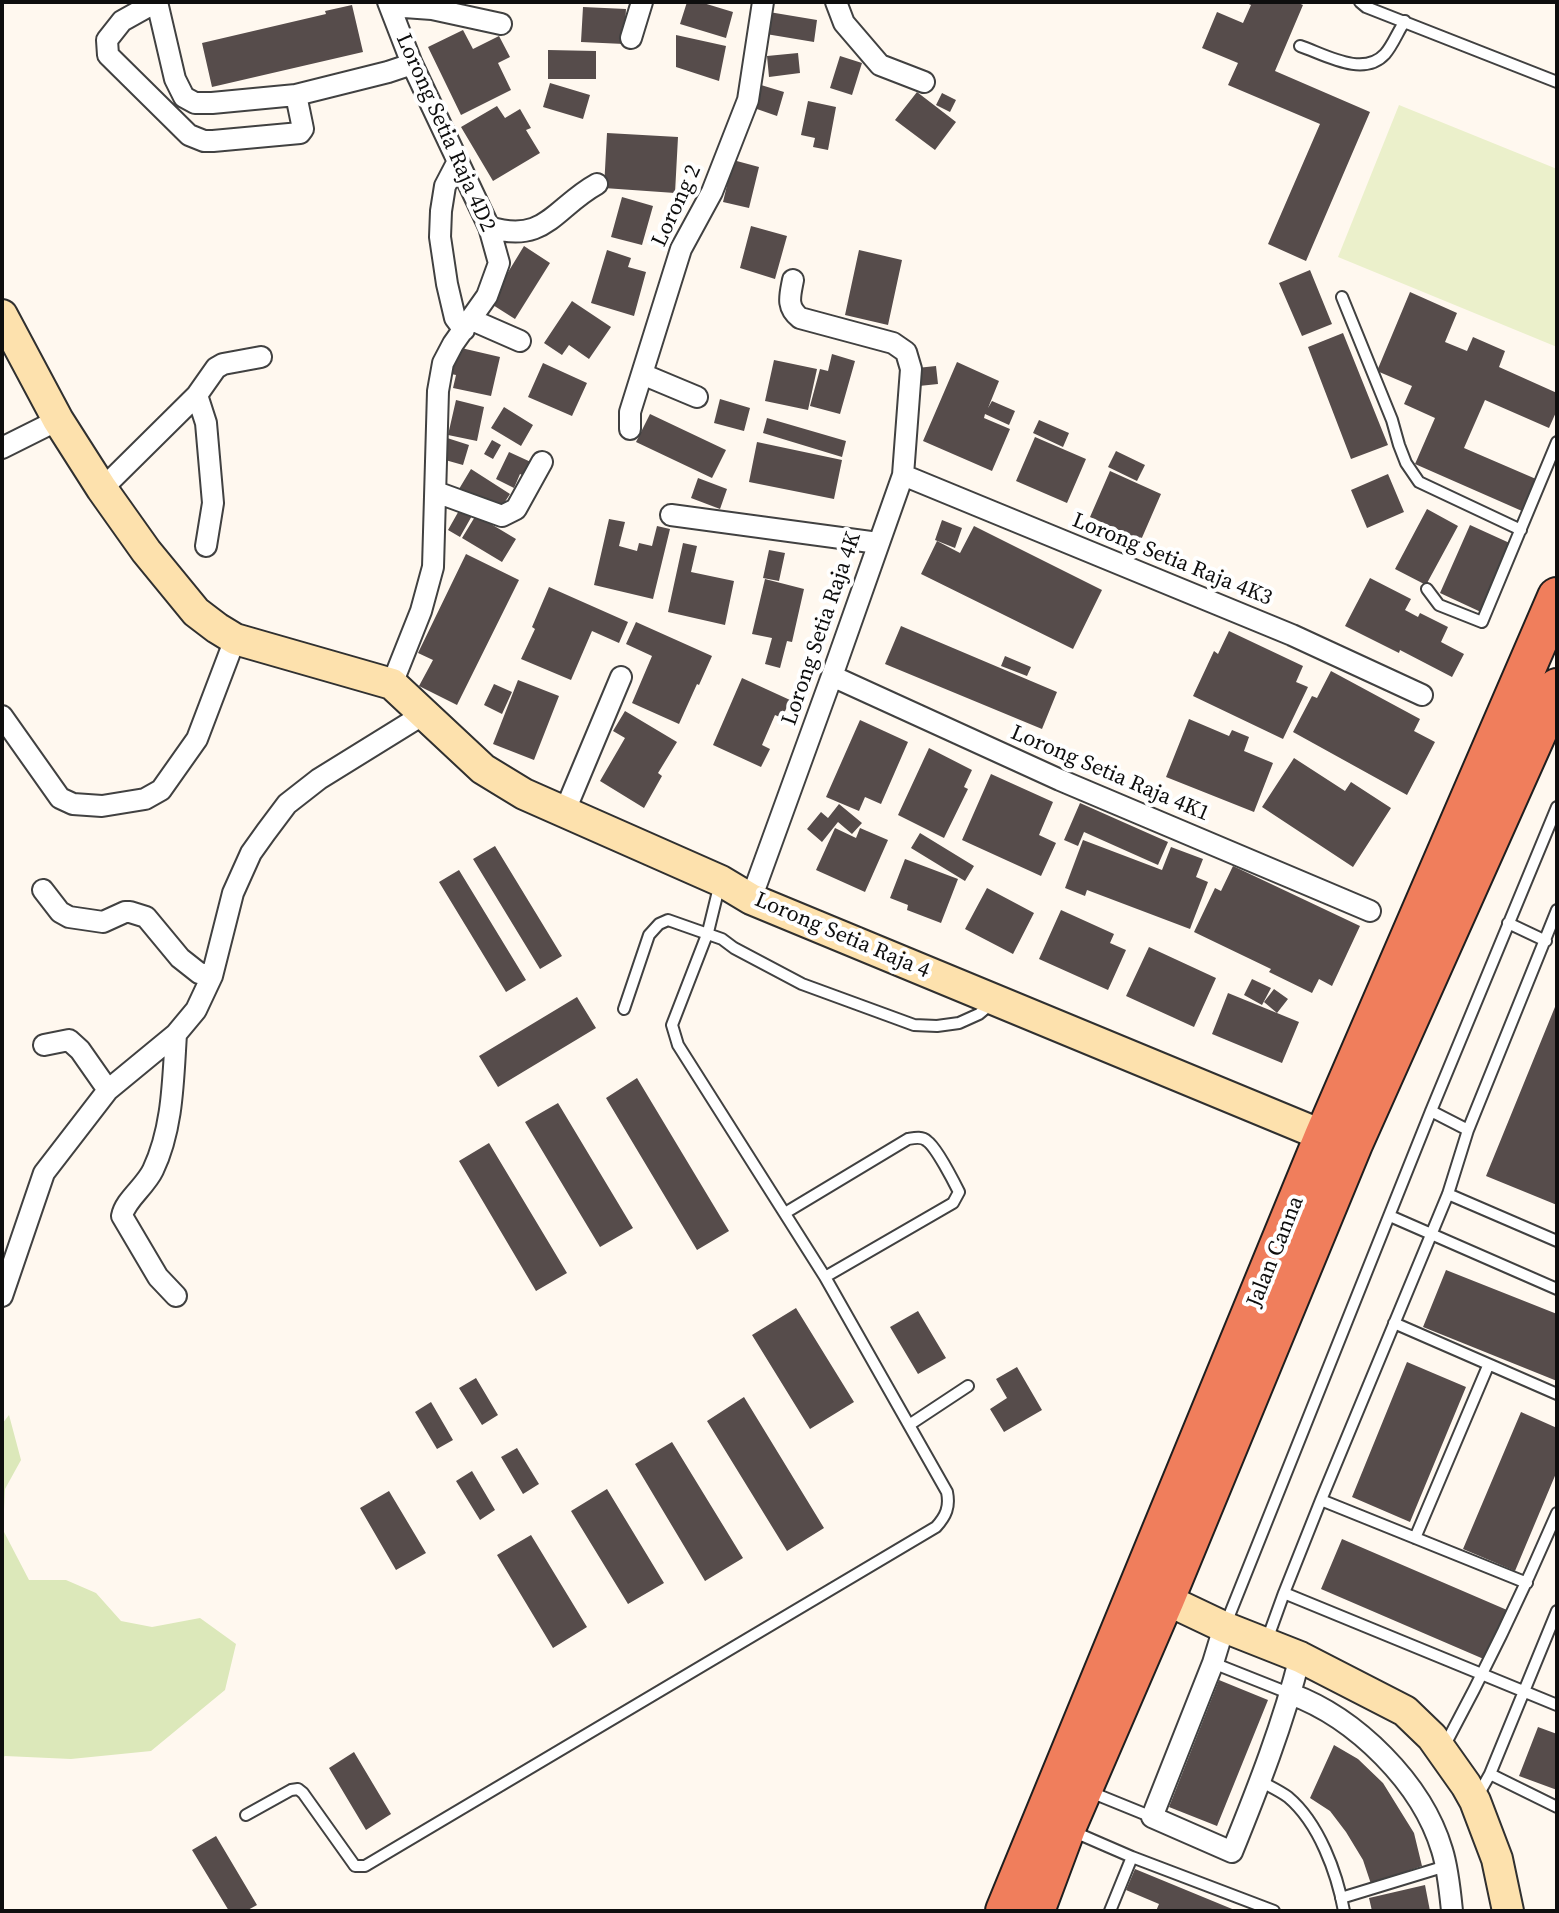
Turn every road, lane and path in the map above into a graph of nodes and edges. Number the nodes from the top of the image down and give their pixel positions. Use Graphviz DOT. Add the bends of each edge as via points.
graph roads {
  1 [pos="156,2"];
  2 [pos="642,2"];
  3 [pos="763,2"];
  4 [pos="836,2"];
  5 [pos="1360,2"];
  6 [pos="389,4"];
  7 [pos="1405,21"];
  8 [pos="501,24"];
  9 [pos="631,38"];
  10 [pos="1300,46"];
  11 [pos="412,64"];
  12 [pos="924,82"];
  13 [pos="1557,82"];
  14 [pos="296,95"];
  15 [pos="457,163"];
  16 [pos="597,184"];
  17 [pos="489,227"];
  18 [pos="793,280"];
  19 [pos="1342,297"];
  20 [pos="2,315"];
  21 [pos="468,325"];
  22 [pos="520,341"];
  23 [pos="261,357"];
  24 [pos="642,374"];
  25 [pos="197,395"];
  26 [pos="697,397"];
  27 [pos="58,420"];
  28 [pos="630,429"];
  29 [pos="1557,442"];
  30 [pos="2,448"];
  31 [pos="542,462"];
  32 [pos="903,475"];
  33 [pos="102,489"];
  34 [pos="436,492"];
  35 [pos="671,515"];
  36 [pos="1521,530"];
  37 [pos="878,543"];
  38 [pos="206,546"];
  39 [pos="1427,589"];
  40 [pos="1557,597"];
  41 [pos="235,639"];
  42 [pos="832,676"];
  43 [pos="621,677"];
  44 [pos="392,684"];
  45 [pos="1422,695"];
  46 [pos="1552,709"];
  47 [pos="424,714"];
  48 [pos="3,720"];
  49 [pos="1557,807"];
  50 [pos="564,813"];
  51 [pos="721,881"];
  52 [pos="43,890"];
  53 [pos="751,899"];
  54 [pos="1557,910"];
  55 [pos="1370,911"];
  56 [pos="1508,923"];
  57 [pos="708,932"];
  58 [pos="1546,941"];
  59 [pos="212,976"];
  60 [pos="996,1000"];
  61 [pos="624,1009"];
  62 [pos="176,1034"];
  63 [pos="44,1045"];
  64 [pos="108,1090"];
  65 [pos="1431,1111"];
  66 [pos="1468,1130"];
  67 [pos="1324,1136"];
  68 [pos="1448,1194"];
  69 [pos="785,1213"];
  70 [pos="1390,1216"];
  71 [pos="1431,1236"];
  72 [pos="1557,1241"];
  73 [pos="825,1277"];
  74 [pos="1557,1289"];
  75 [pos="2,1296"];
  76 [pos="176,1296"];
  77 [pos="1394,1323"];
  78 [pos="1488,1366"];
  79 [pos="968,1386"];
  80 [pos="1557,1394"];
  81 [pos="909,1425"];
  82 [pos="1321,1500"];
  83 [pos="1557,1513"];
  84 [pos="1415,1538"];
  85 [pos="1527,1583"];
  86 [pos="1284,1593"];
  87 [pos="1165,1599"];
  88 [pos="1557,1611"];
  89 [pos="1224,1627"];
  90 [pos="1266,1643"];
  91 [pos="1300,1657"];
  92 [pos="1213,1663"];
  93 [pos="1482,1675"];
  94 [pos="1523,1692"];
  95 [pos="1291,1694"];
  96 [pos="1557,1705"];
  97 [pos="1441,1751"];
  98 [pos="1490,1774"];
  99 [pos="1260,1781"];
  100 [pos="1084,1789"];
  101 [pos="1475,1801"];
  102 [pos="1557,1807"];
  103 [pos="246,1815"];
  104 [pos="1152,1817"];
  105 [pos="1066,1828"];
  106 [pos="1132,1857"];
  107 [pos="1446,1866"];
  108 [pos="1341,1898"];
  109 [pos="1005,1911"];
  110 [pos="1035,1911"];
  111 [pos="1110,1911"];
  112 [pos="1274,1911"];
  113 [pos="1344,1911"];
  114 [pos="1452,1911"];
  115 [pos="1508,1911"];
  1 -- 14 [label="street" via="184,97 212,103"];
  1 -- 14 [label="street" via="122,21 107,40 108,55 189,135 213,141 300,133"];
  2 -- 9 [label="street"];
  3 -- 24 [label="street, Lorong 2" via="748,100 712,192 681,249"];
  4 -- 12 [label="street" via="844,23 880,65"];
  5 -- 7 [label="lane"];
  6 -- 8 [label="street"];
  6 -- 11 [label="street, Lorong Setia Raja 4D2"];
  7 -- 10 [label="lane" via="1384,56 1367,65"];
  7 -- 13 [label="lane"];
  11 -- 14 [label="street"];
  11 -- 15 [label="street, Lorong Setia Raja 4D2"];
  15 -- 17 [label="street, Lorong Setia Raja 4D2"];
  15 -- 21 [label="street" via="445,186 440,237 455,318"];
  16 -- 17 [label="street" via="547,224 523,233"];
  17 -- 21 [label="street, Lorong Setia Raja 4D2" via="499,263 487,296"];
  18 -- 32 [label="street, Lorong Setia Raja 4K" via="789,303 800,318 893,343 906,352 911,369"];
  19 -- 36 [label="lane" via="1402,454 1419,482"];
  20 -- 27 [label="street"];
  21 -- 22 [label="street"];
  21 -- 34 [label="street, Lorong Setia Raja 4D2" via="443,363"];
  23 -- 25 [label="street" via="216,368"];
  24 -- 26 [label="street"];
  24 -- 28 [label="street, Lorong 2"];
  25 -- 33 [label="street"];
  25 -- 38 [label="street" via="206,423 213,503"];
  27 -- 30 [label="street"];
  27 -- 33 [label="street"];
  29 -- 36 [label="lane"];
  31 -- 34 [label="street" via="516,509 502,516"];
  32 -- 37 [label="street, Lorong Setia Raja 4K"];
  32 -- 45 [label="street, Lorong Setia Raja 4K3" via="1292,635"];
  33 -- 41 [label="street" via="196,612"];
  34 -- 44 [label="street, Lorong Setia Raja 4D2" via="433,567"];
  35 -- 37 [label="street"];
  36 -- 39 [label="lane" via="1482,622 1439,605"];
  37 -- 42 [label="street, Lorong Setia Raja 4K"];
  40 -- 67 [label="highway, Jalan Canna"];
  41 -- 44 [label="street"];
  41 -- 48 [label="street" via="197,739 161,790 145,799 102,806 60,798"];
  42 -- 53 [label="street, Lorong Setia Raja 4K"];
  42 -- 55 [label="street, Lorong Setia Raja 4K1" via="1060,780"];
  43 -- 50 [label="street"];
  44 -- 47 [label="street, Lorong Setia Raja 4"];
  46 -- 87 [label="highway, Jalan Canna" via="1353,1144"];
  47 -- 50 [label="street, Lorong Setia Raja 4" via="483,769"];
  47 -- 59 [label="street" via="287,804 251,853 233,893"];
  49 -- 56 [label="lane"];
  50 -- 51 [label="street, Lorong Setia Raja 4"];
  51 -- 53 [label="street, Lorong Setia Raja 4"];
  51 -- 57 [label="lane"];
  52 -- 59 [label="street" via="69,917 103,922 130,912 146,917 180,958"];
  53 -- 60 [label="street, Lorong Setia Raja 4"];
  54 -- 58 [label="lane"];
  56 -- 58 [label="lane"];
  56 -- 65 [label="lane"];
  57 -- 60 [label="lane" via="802,984 914,1025 959,1023"];
  57 -- 61 [label="lane" via="668,920 659,924 649,935"];
  57 -- 69 [label="lane" via="672,1025 678,1045"];
  58 -- 66 [label="lane"];
  59 -- 62 [label="street" via="196,1010"];
  60 -- 67 [label="street, Lorong Setia Raja 4"];
  62 -- 64 [label="street"];
  62 -- 76 [label="street" via="163,1140 152,1171 122,1216 158,1277"];
  63 -- 64 [label="street" via="69,1040"];
  64 -- 75 [label="street" via="44,1173"];
  65 -- 66 [label="lane"];
  65 -- 70 [label="lane"];
  66 -- 68 [label="lane"];
  67 -- 109 [label="highway, Jalan Canna"];
  68 -- 71 [label="lane"];
  68 -- 72 [label="lane"];
  69 -- 73 [label="lane"];
  69 -- 73 [label="lane" via="918,1137 928,1141 953,1180 959,1192 953,1203"];
  70 -- 71 [label="lane"];
  70 -- 89 [label="lane"];
  71 -- 74 [label="lane"];
  71 -- 77 [label="lane"];
  73 -- 81 [label="lane"];
  77 -- 78 [label="lane"];
  77 -- 82 [label="lane"];
  78 -- 80 [label="lane"];
  78 -- 84 [label="lane"];
  79 -- 81 [label="lane"];
  81 -- 103 [label="lane" via="947,1492 946,1517 936,1527 406,1842 365,1866 355,1866 298,1789"];
  82 -- 84 [label="lane"];
  82 -- 86 [label="lane"];
  83 -- 85 [label="lane"];
  84 -- 85 [label="lane"];
  85 -- 93 [label="lane"];
  86 -- 90 [label="lane"];
  86 -- 93 [label="lane"];
  87 -- 89 [label="street"];
  87 -- 100 [label="highway, Jalan Canna"];
  88 -- 94 [label="lane"];
  89 -- 90 [label="street"];
  89 -- 92 [label="street"];
  90 -- 91 [label="street"];
  91 -- 95 [label="street"];
  91 -- 97 [label="street" via="1405,1711"];
  92 -- 95 [label="lane"];
  92 -- 104 [label="street"];
  93 -- 94 [label="lane"];
  93 -- 97 [label="lane"];
  94 -- 96 [label="lane"];
  94 -- 98 [label="lane"];
  95 -- 99 [label="street"];
  95 -- 107 [label="street" via="1376,1747 1430,1819"];
  97 -- 101 [label="street"];
  98 -- 101 [label="lane"];
  98 -- 102 [label="lane"];
  99 -- 104 [label="street" via="1232,1852"];
  99 -- 108 [label="lane" via="1288,1797 1313,1826"];
  100 -- 104 [label="lane"];
  100 -- 105 [label="highway, Jalan Canna"];
  101 -- 115 [label="street" via="1497,1859"];
  105 -- 106 [label="lane"];
  105 -- 110 [label="highway, Jalan Canna"];
  106 -- 111 [label="lane"];
  106 -- 112 [label="lane"];
  107 -- 108 [label="lane"];
  107 -- 114 [label="street"];
  108 -- 113 [label="lane"];
}
